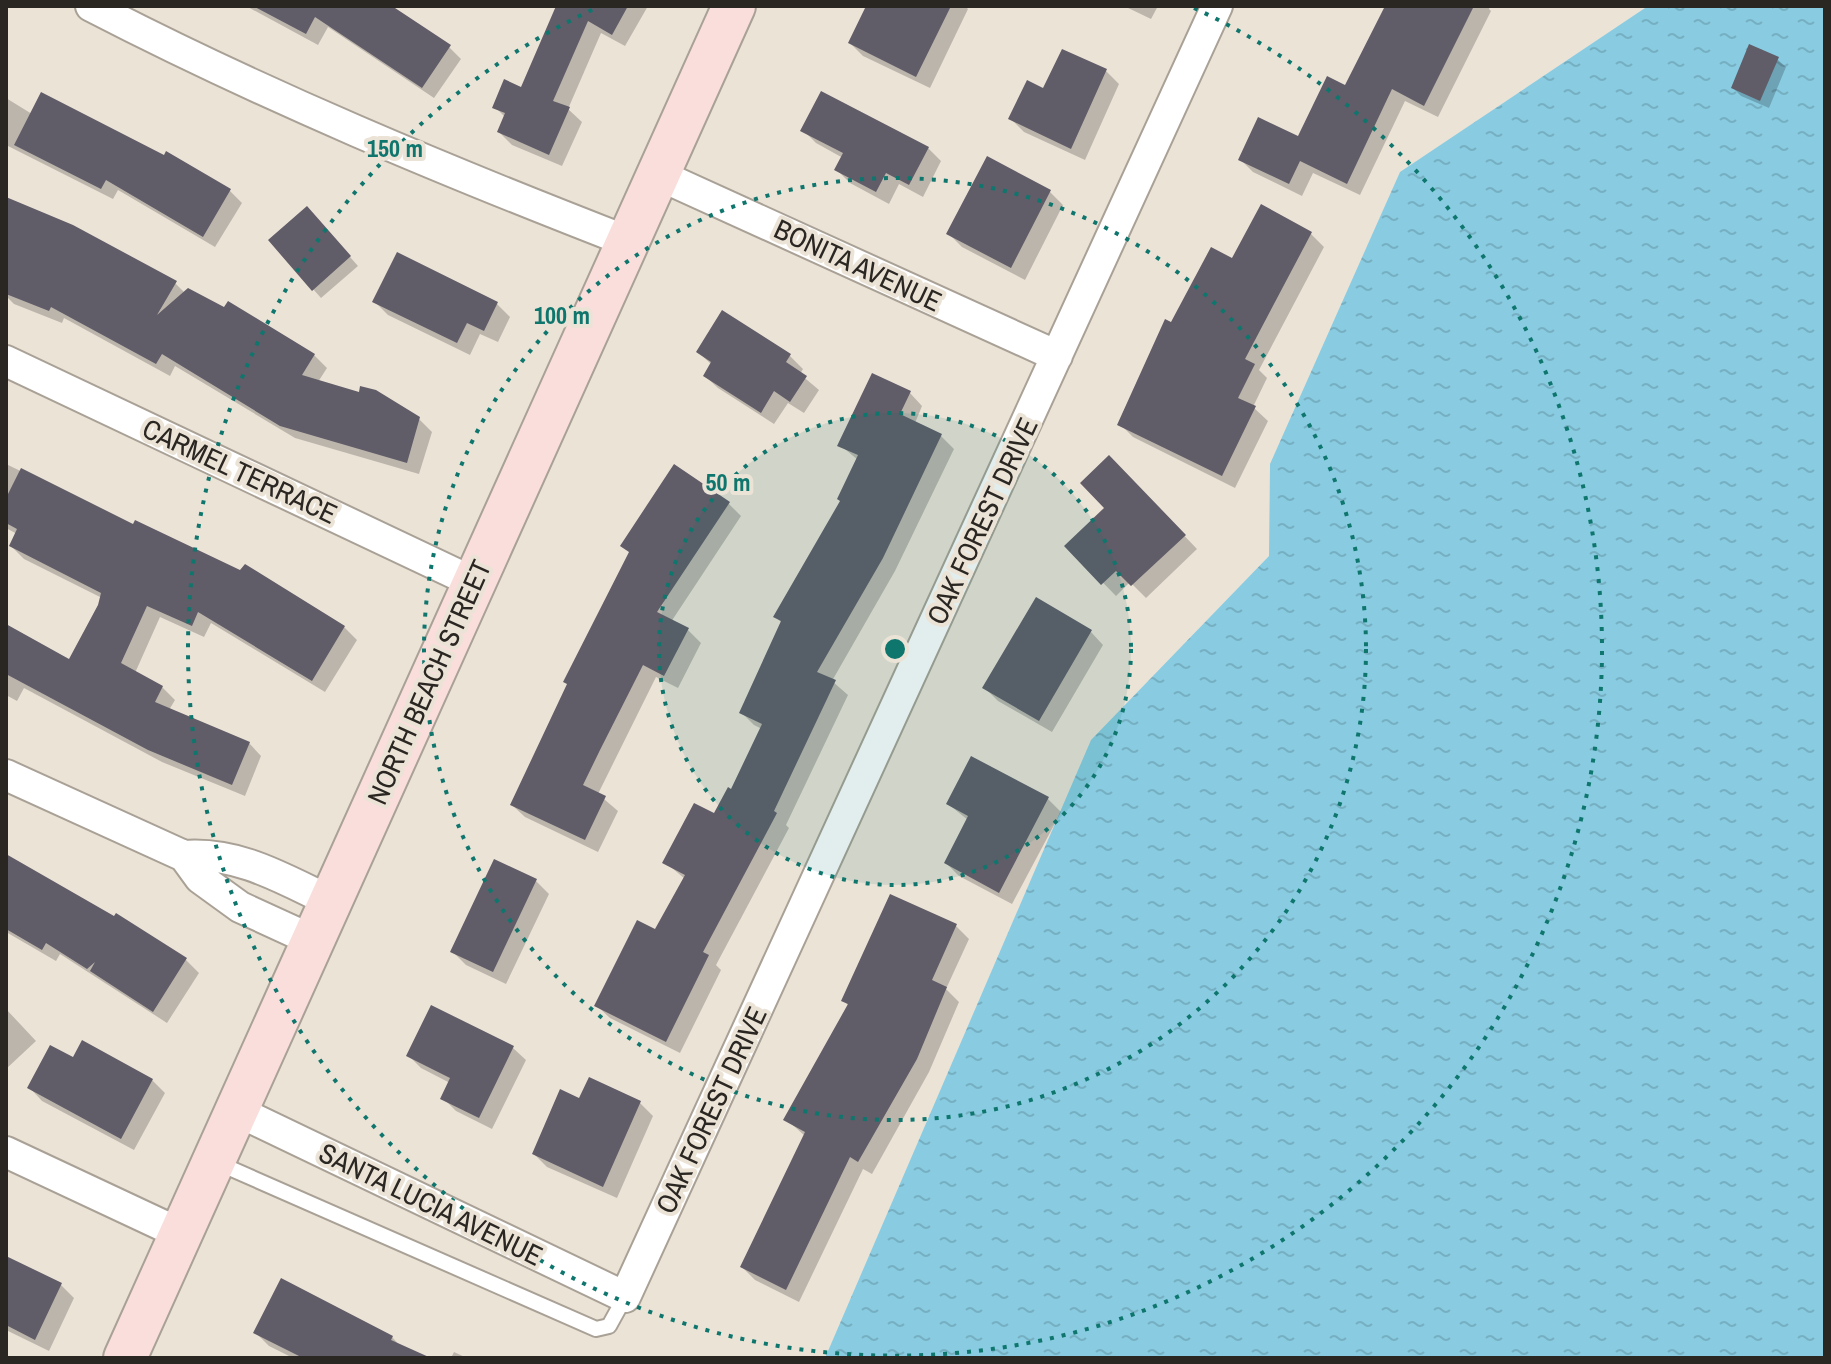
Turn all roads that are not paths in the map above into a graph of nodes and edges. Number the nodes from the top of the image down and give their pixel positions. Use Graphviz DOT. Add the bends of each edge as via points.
graph roads {
  1 [pos="91,6"];
  2 [pos="734,6"];
  3 [pos="1217,6"];
  4 [pos="659,175"];
  5 [pos="629,242"];
  6 [pos="1057,356"];
  7 [pos="6,361"];
  8 [pos="473,582"];
  9 [pos="6,775"];
  10 [pos="184,856"];
  11 [pos="332,902"];
  12 [pos="314,941"];
  13 [pos="237,1111"];
  14 [pos="6,1152"];
  15 [pos="214,1161"];
  16 [pos="181,1234"];
  17 [pos="625,1297"];
  18 [pos="125,1358"];
  1 -- 5 [label="street" via="185,55 456,175"];
  2 -- 4 [label="street, NORTH BEACH STREET"];
  3 -- 6 [label="street, OAK FOREST DRIVE"];
  4 -- 5 [label="street, NORTH BEACH STREET"];
  4 -- 6 [label="street, BONITA AVENUE"];
  5 -- 8 [label="street, NORTH BEACH STREET"];
  6 -- 17 [label="street, OAK FOREST DRIVE"];
  7 -- 8 [label="street, CARMEL TERRACE"];
  8 -- 11 [label="street, NORTH BEACH STREET"];
  9 -- 10 [label="street"];
  10 -- 11 [label="street" via="211,854 258,867"];
  10 -- 12 [label="street" via="200,878 240,907"];
  11 -- 12 [label="street, NORTH BEACH STREET"];
  12 -- 13 [label="street, NORTH BEACH STREET"];
  13 -- 15 [label="street, NORTH BEACH STREET"];
  13 -- 17 [label="street, SANTA LUCIA AVENUE"];
  14 -- 16 [label="street"];
  15 -- 16 [label="street, NORTH BEACH STREET"];
  15 -- 17 [label="lane" via="596,1329 609,1326"];
  16 -- 18 [label="street, NORTH BEACH STREET"];
}
